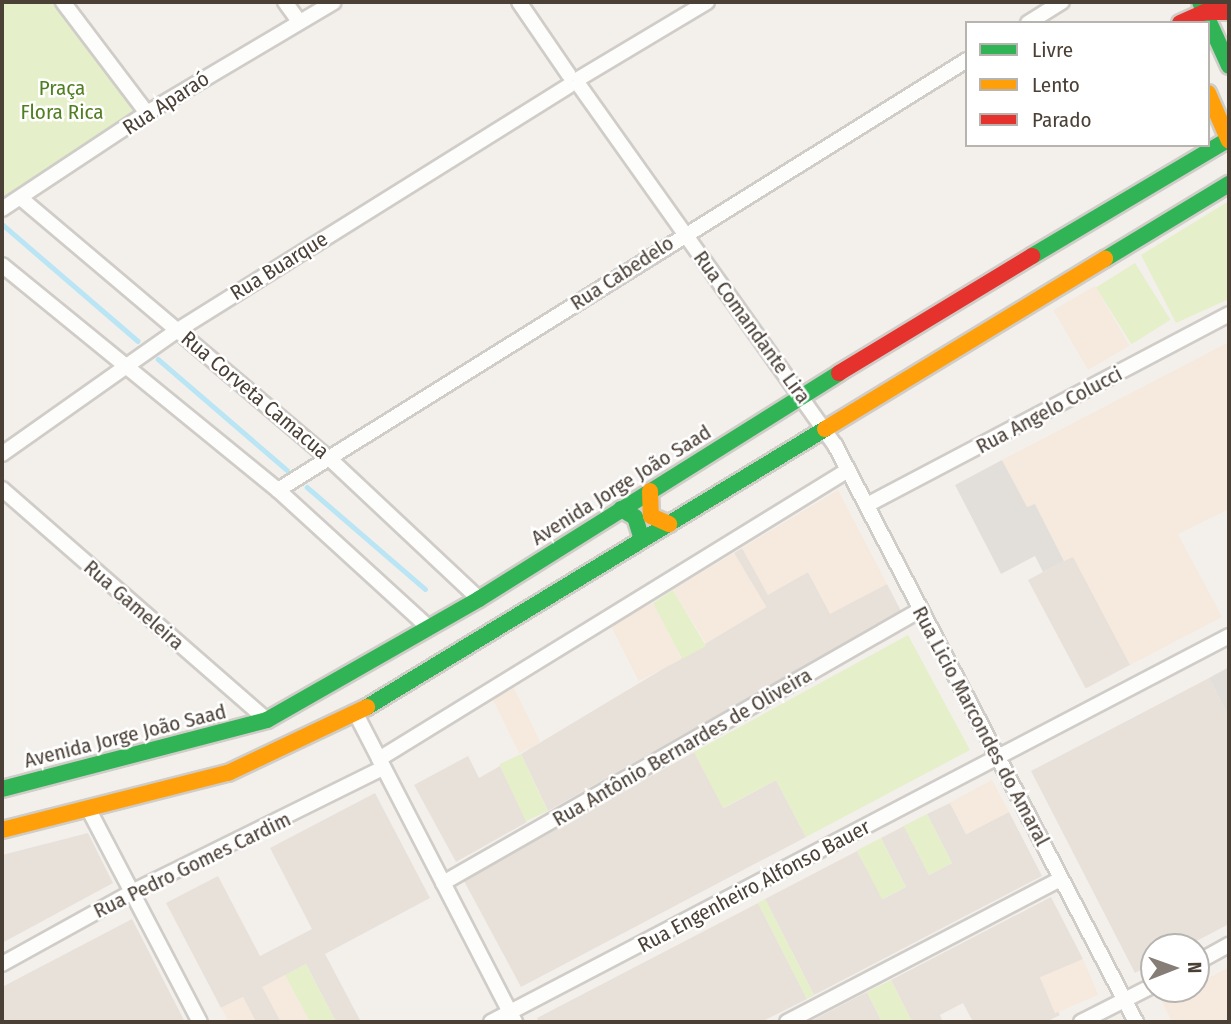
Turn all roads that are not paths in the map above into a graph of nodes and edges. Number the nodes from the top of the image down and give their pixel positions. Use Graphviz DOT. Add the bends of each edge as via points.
graph roads {
  1 [pos="63,2"];
  2 [pos="285,2"];
  3 [pos="334,2"];
  4 [pos="519,2"];
  5 [pos="707,2"];
  6 [pos="1062,2"];
  7 [pos="1169,2"];
  8 [pos="1202,7"];
  9 [pos="1229,12"];
  10 [pos="299,21"];
  11 [pos="1031,21"];
  12 [pos="1178,21"];
  13 [pos="1182,21"];
  14 [pos="1210,24"];
  15 [pos="965,61"];
  16 [pos="1229,66"];
  17 [pos="574,80"];
  18 [pos="1210,97"];
  19 [pos="147,113"];
  20 [pos="1229,140"];
  21 [pos="1229,184"];
  22 [pos="23,200"];
  23 [pos="2,209"];
  24 [pos="684,233"];
  25 [pos="2,265"];
  26 [pos="1229,314"];
  27 [pos="178,330"];
  28 [pos="124,366"];
  29 [pos="801,396"];
  30 [pos="825,429"];
  31 [pos="2,454"];
  32 [pos="330,459"];
  33 [pos="848,470"];
  34 [pos="2,489"];
  35 [pos="278,490"];
  36 [pos="650,491"];
  37 [pos="867,505"];
  38 [pos="621,509"];
  39 [pos="669,524"];
  40 [pos="642,540"];
  41 [pos="479,599"];
  42 [pos="920,610"];
  43 [pos="429,628"];
  44 [pos="1229,636"];
  45 [pos="356,714"];
  46 [pos="267,720"];
  47 [pos="998,758"];
  48 [pos="381,763"];
  49 [pos="2,789"];
  50 [pos="89,810"];
  51 [pos="2,830"];
  52 [pos="1061,880"];
  53 [pos="443,883"];
  54 [pos="132,892"];
  55 [pos="1229,945"];
  56 [pos="1210,955"];
  57 [pos="2,964"];
  58 [pos="1140,992"];
  59 [pos="1125,1000"];
  60 [pos="512,1018"];
  61 [pos="200,1022"];
  62 [pos="491,1022"];
  63 [pos="787,1022"];
  64 [pos="1081,1022"];
  65 [pos="1136,1022"];
  1 -- 19 [label="street"];
  2 -- 10 [label="street"];
  3 -- 10 [label="street, Rua Aparaó"];
  4 -- 17 [label="street, Rua Comandante Lira"];
  5 -- 17 [label="street, Rua Buarque"];
  6 -- 11 [label="street"];
  7 -- 12 [label="main road"];
  8 -- 9 [label="main road"];
  8 -- 13 [label="main road"];
  10 -- 19 [label="street, Rua Aparaó"];
  14 -- 16 [label="main road"];
  15 -- 24 [label="street, Rua Cabedelo"];
  17 -- 24 [label="street, Rua Comandante Lira"];
  17 -- 27 [label="street, Rua Buarque"];
  18 -- 20 [label="main road"];
  19 -- 22 [label="street, Rua Aparaó"];
  20 -- 29 [label="main road, Avenida Jorge João Saad"];
  21 -- 30 [label="main road"];
  22 -- 23 [label="street, Rua Aparaó"];
  22 -- 27 [label="street, Rua Corveta Camacua"];
  24 -- 29 [label="street, Rua Comandante Lira"];
  24 -- 32 [label="street, Rua Cabedelo"];
  25 -- 28 [label="street"];
  26 -- 37 [label="street, Rua Angelo Colucci"];
  27 -- 28 [label="street, Rua Buarque"];
  27 -- 32 [label="street, Rua Corveta Camacua"];
  28 -- 31 [label="street, Rua Buarque"];
  28 -- 35 [label="street"];
  29 -- 30 [label="street, Rua Comandante Lira"];
  29 -- 36 [label="main road, Avenida Jorge João Saad"];
  30 -- 33 [label="street, Rua Licio Marcondes do Amaral"];
  30 -- 39 [label="main road"];
  32 -- 35 [label="street, Rua Cabedelo"];
  32 -- 41 [label="street, Rua Corveta Camacua"];
  33 -- 37 [label="street, Rua Licio Marcondes do Amaral"];
  33 -- 48 [label="street"];
  34 -- 46 [label="street, Rua Gameleira"];
  35 -- 43 [label="street"];
  36 -- 38 [label="main road, Avenida Jorge João Saad"];
  36 -- 39 [label="main road" via="652,516"];
  37 -- 42 [label="street, Rua Licio Marcondes do Amaral"];
  38 -- 40 [label="main road" via="635,517"];
  38 -- 41 [label="main road, Avenida Jorge João Saad"];
  39 -- 40 [label="main road"];
  40 -- 45 [label="main road"];
  41 -- 43 [label="main road, Avenida Jorge João Saad"];
  42 -- 47 [label="street, Rua Licio Marcondes do Amaral"];
  42 -- 53 [label="street, Rua Antônio Bernardes de Oliveira"];
  43 -- 46 [label="main road, Avenida Jorge João Saad"];
  44 -- 47 [label="street, Rua Engenheiro Alfonso Bauer"];
  45 -- 48 [label="street"];
  45 -- 50 [label="main road" via="278,755 228,773"];
  46 -- 49 [label="main road, Avenida Jorge João Saad"];
  47 -- 52 [label="street, Rua Licio Marcondes do Amaral"];
  47 -- 60 [label="street, Rua Engenheiro Alfonso Bauer"];
  48 -- 53 [label="street"];
  48 -- 54 [label="street, Rua Pedro Gomes Cardim"];
  50 -- 51 [label="main road"];
  50 -- 54 [label="street"];
  52 -- 59 [label="street, Rua Licio Marcondes do Amaral"];
  52 -- 63 [label="street"];
  53 -- 60 [label="street"];
  54 -- 57 [label="street, Rua Pedro Gomes Cardim"];
  54 -- 61 [label="street"];
  55 -- 56 [label="street"];
  58 -- 59 [label="street"];
  59 -- 64 [label="street"];
  59 -- 65 [label="street, Rua Licio Marcondes do Amaral"];
  60 -- 62 [label="street, Rua Engenheiro Alfonso Bauer"];
}
